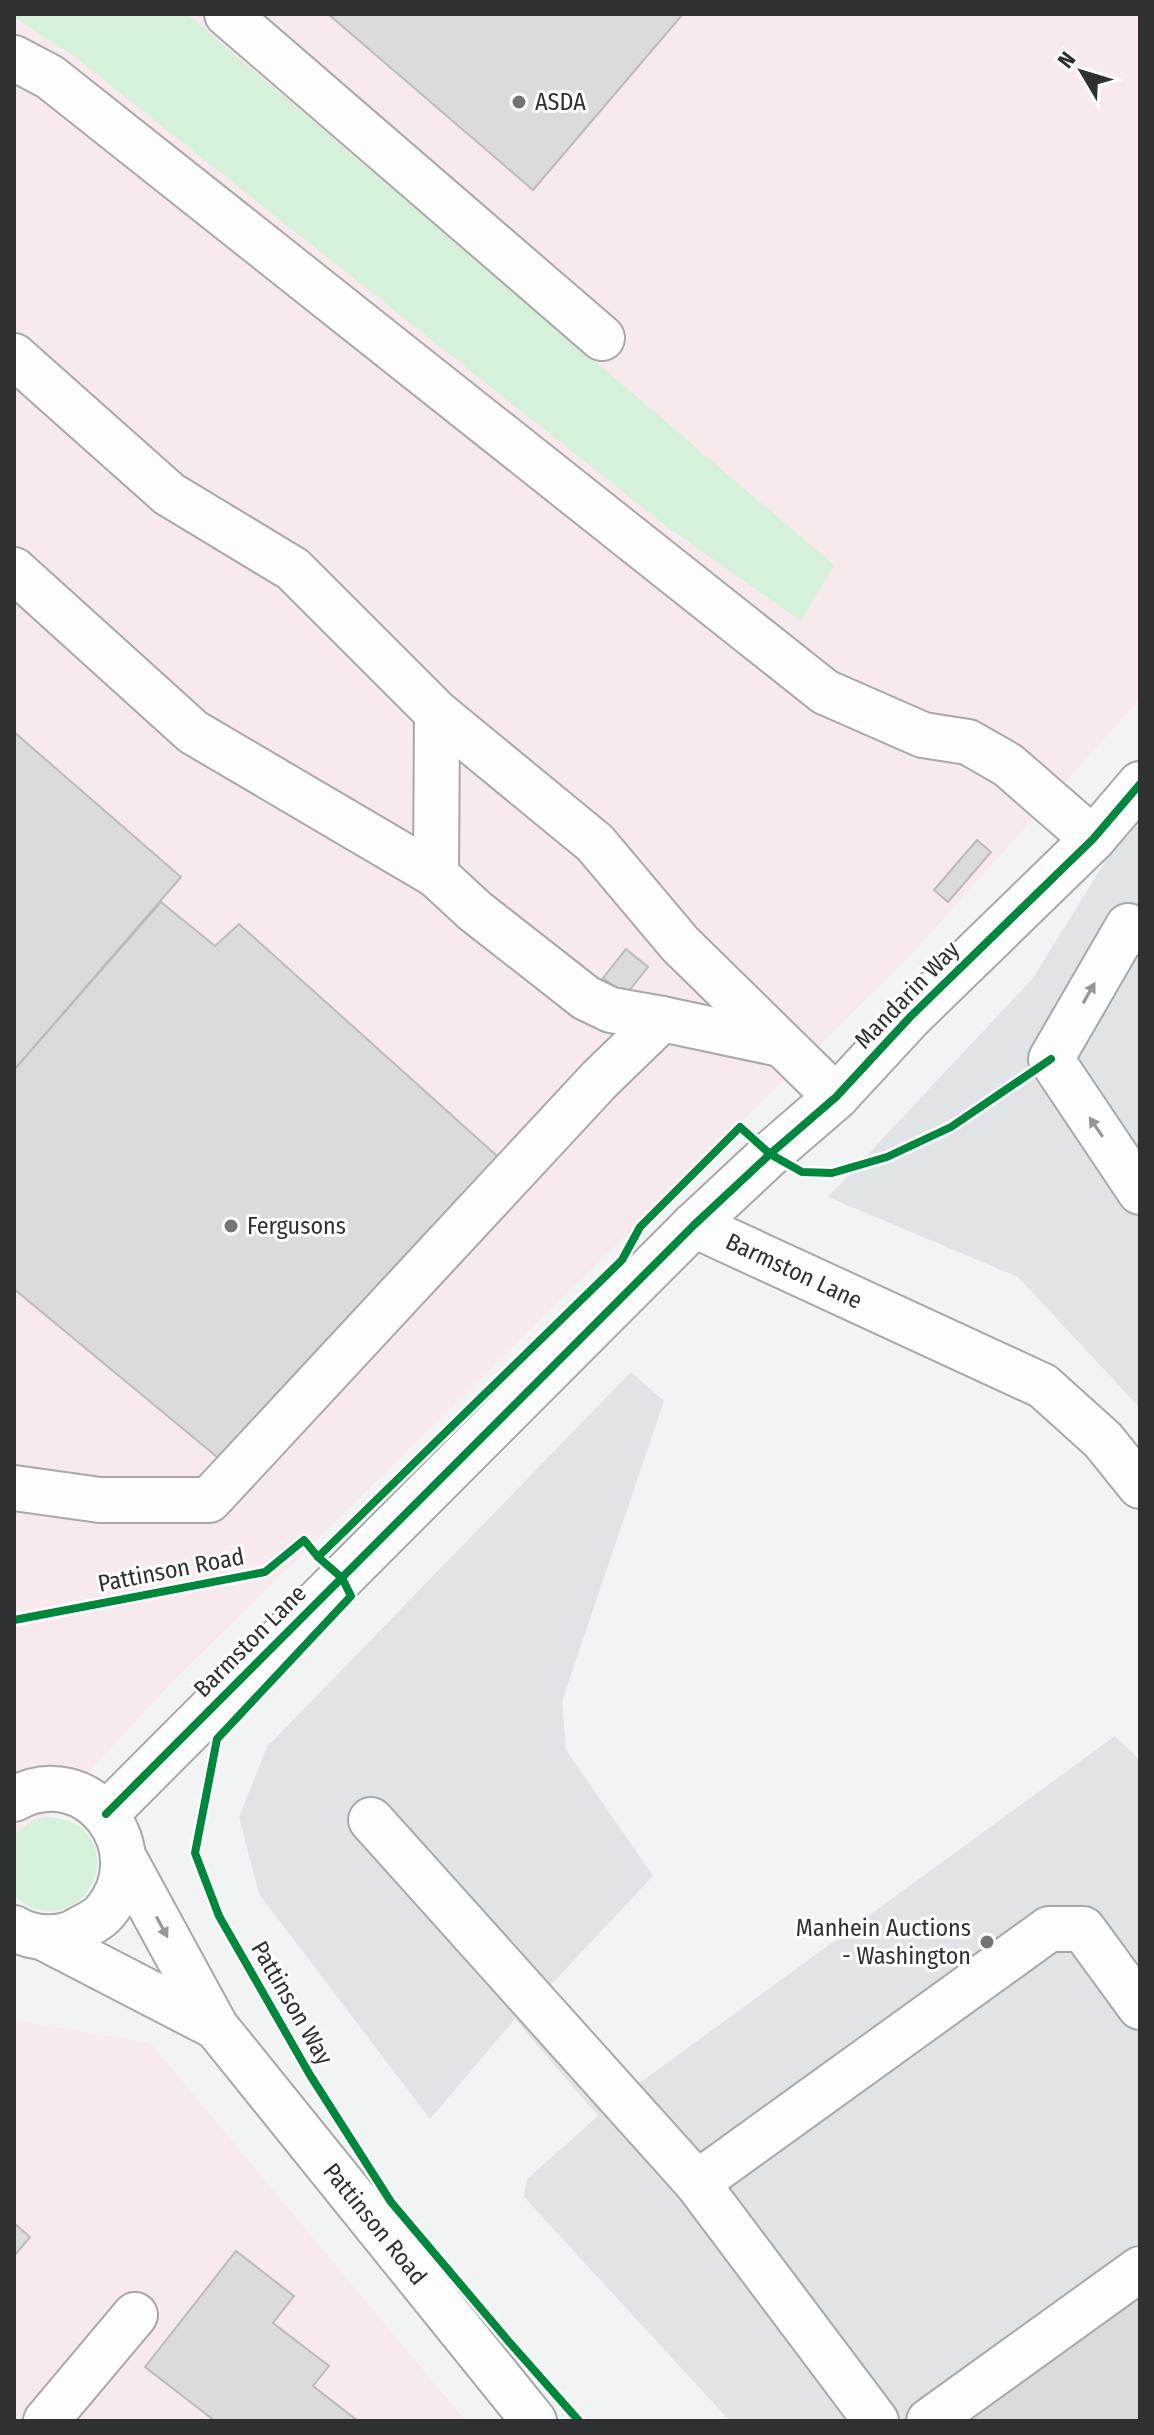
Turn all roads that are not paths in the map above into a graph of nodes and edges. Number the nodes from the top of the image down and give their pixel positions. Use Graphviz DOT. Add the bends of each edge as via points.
graph roads {
  1 [pos="227,14"];
  2 [pos="14,58"];
  3 [pos="602,338"];
  4 [pos="14,356"];
  5 [pos="14,570"];
  6 [pos="437,713"];
  7 [pos="1140,784"];
  8 [pos="1093,839"];
  9 [pos="436,875"];
  10 [pos="1140,932"];
  11 [pos="662,1019"];
  12 [pos="780,1044"];
  13 [pos="836,1097"];
  14 [pos="1140,1192"];
  15 [pos="694,1225"];
  16 [pos="1140,1486"];
  17 [pos="14,1488"];
  18 [pos="14,1765"];
  19 [pos="32,1794"];
  20 [pos="106,1814"];
  21 [pos="371,1820"];
  22 [pos="124,1858"];
  23 [pos="23,1934"];
  24 [pos="1140,2007"];
  25 [pos="216,2027"];
  26 [pos="697,2183"];
  27 [pos="1140,2269"];
  28 [pos="135,2315"];
  29 [pos="58,2417"];
  30 [pos="534,2421"];
  31 [pos="876,2421"];
  32 [pos="929,2421"];
  1 -- 3 [label="street"];
  2 -- 8 [label="street" via="50,77 825,692 923,735 968,742 1008,765"];
  4 -- 6 [label="street" via="169,494 293,569"];
  5 -- 9 [label="street" via="193,732"];
  6 -- 9 [label="street"];
  6 -- 12 [label="street" via="595,843 680,944"];
  7 -- 8 [label="street, Mandarin Way"];
  8 -- 13 [label="street, Mandarin Way" via="911,1016"];
  9 -- 11 [label="street" via="586,998 611,1010"];
  14 -- 10 [label="street, one-way" via="1051,1059 1128,926"];
  11 -- 12 [label="street"];
  11 -- 17 [label="street" via="209,1500 100,1500"];
  12 -- 13 [label="street"];
  13 -- 15 [label="street, Mandarin Way"];
  15 -- 16 [label="street, Barmston Lane" via="1043,1386 1103,1440"];
  15 -- 20 [label="street, Barmston Lane"];
  18 -- 19 [label="street"];
  19 -- 20 [label="street" via="76,1793"];
  20 -- 22 [label="street, Pattinson Road" via="120,1836"];
  21 -- 26 [label="street"];
  22 -- 23 [label="street" via="120,1890 103,1916 70,1935"];
  22 -- 25 [label="street, Pattinson Road, one-way"];
  23 -- 25 [label="street, Pattinson Road"];
  24 -- 26 [label="street" via="1083,1929 1049,1929"];
  25 -- 30 [label="street, Pattinson Road"];
  26 -- 31 [label="street"];
  27 -- 32 [label="street"];
  28 -- 29 [label="street"];
}
